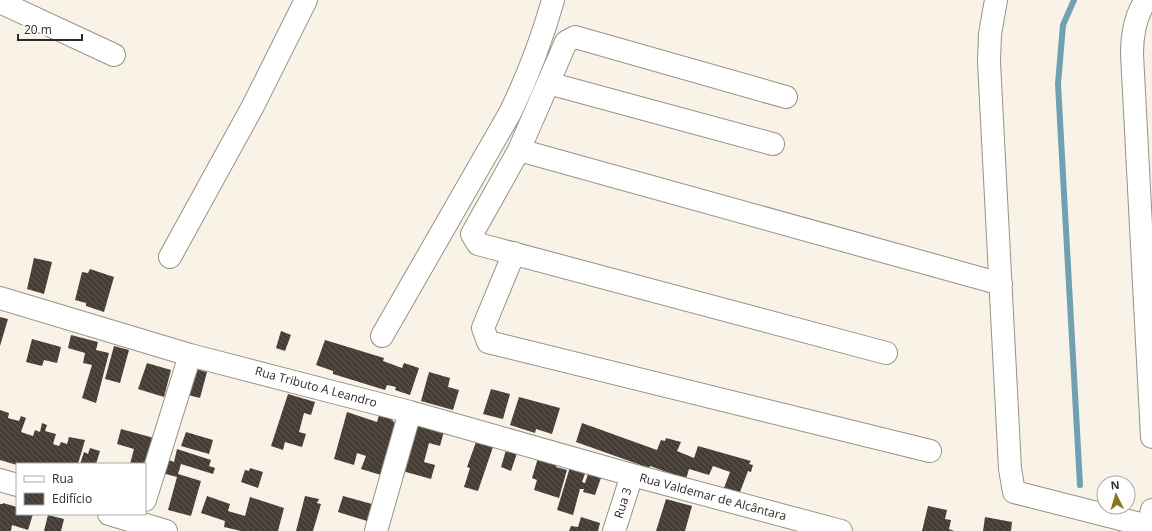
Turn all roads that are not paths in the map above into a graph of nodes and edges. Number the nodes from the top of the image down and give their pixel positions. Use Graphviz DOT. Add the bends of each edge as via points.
graph roads {
  1 [pos="306,0"];
  2 [pos="553,0"];
  3 [pos="996,0"];
  4 [pos="1146,0"];
  5 [pos="0,2"];
  6 [pos="114,55"];
  7 [pos="548,82"];
  8 [pos="786,97"];
  9 [pos="774,144"];
  10 [pos="1144,148"];
  11 [pos="519,150"];
  12 [pos="514,253"];
  13 [pos="170,256"];
  14 [pos="1001,284"];
  15 [pos="0,298"];
  16 [pos="382,336"];
  17 [pos="886,353"];
  18 [pos="190,355"];
  19 [pos="410,412"];
  20 [pos="1152,437"];
  21 [pos="930,451"];
  22 [pos="632,475"];
  23 [pos="0,480"];
  24 [pos="16,485"];
  25 [pos="146,497"];
  26 [pos="1152,510"];
  27 [pos="112,515"];
  28 [pos="138,523"];
  29 [pos="166,531"];
  30 [pos="376,531"];
  31 [pos="614,531"];
  32 [pos="841,531"];
  1 -- 13 [label="street" via="253,106"];
  2 -- 16 [label="street" via="536,54 510,113"];
  3 -- 14 [label="street" via="990,34 989,62"];
  4 -- 10 [label="street" via="1136,20 1132,37"];
  5 -- 6 [label="street"];
  7 -- 8 [label="street" via="566,42 575,37"];
  7 -- 9 [label="street"];
  7 -- 11 [label="street"];
  10 -- 20 [label="street"];
  11 -- 12 [label="street" via="472,234 478,244"];
  11 -- 14 [label="street"];
  12 -- 17 [label="street"];
  12 -- 21 [label="street" via="483,328 488,342"];
  14 -- 26 [label="street" via="1010,469 1014,492 1148,526"];
  15 -- 18 [label="street, Rua Tributo A Leandro"];
  18 -- 19 [label="street, Rua Tributo A Leandro"];
  18 -- 25 [label="street"];
  19 -- 22 [label="street, Rua Tributo A Leandro"];
  19 -- 30 [label="street"];
  22 -- 31 [label="street, Rua 3"];
  22 -- 32 [label="street, Rua Valdemar de Alcântara"];
  23 -- 24 [label="street"];
  27 -- 28 [label="street"];
  28 -- 29 [label="street"];
}
